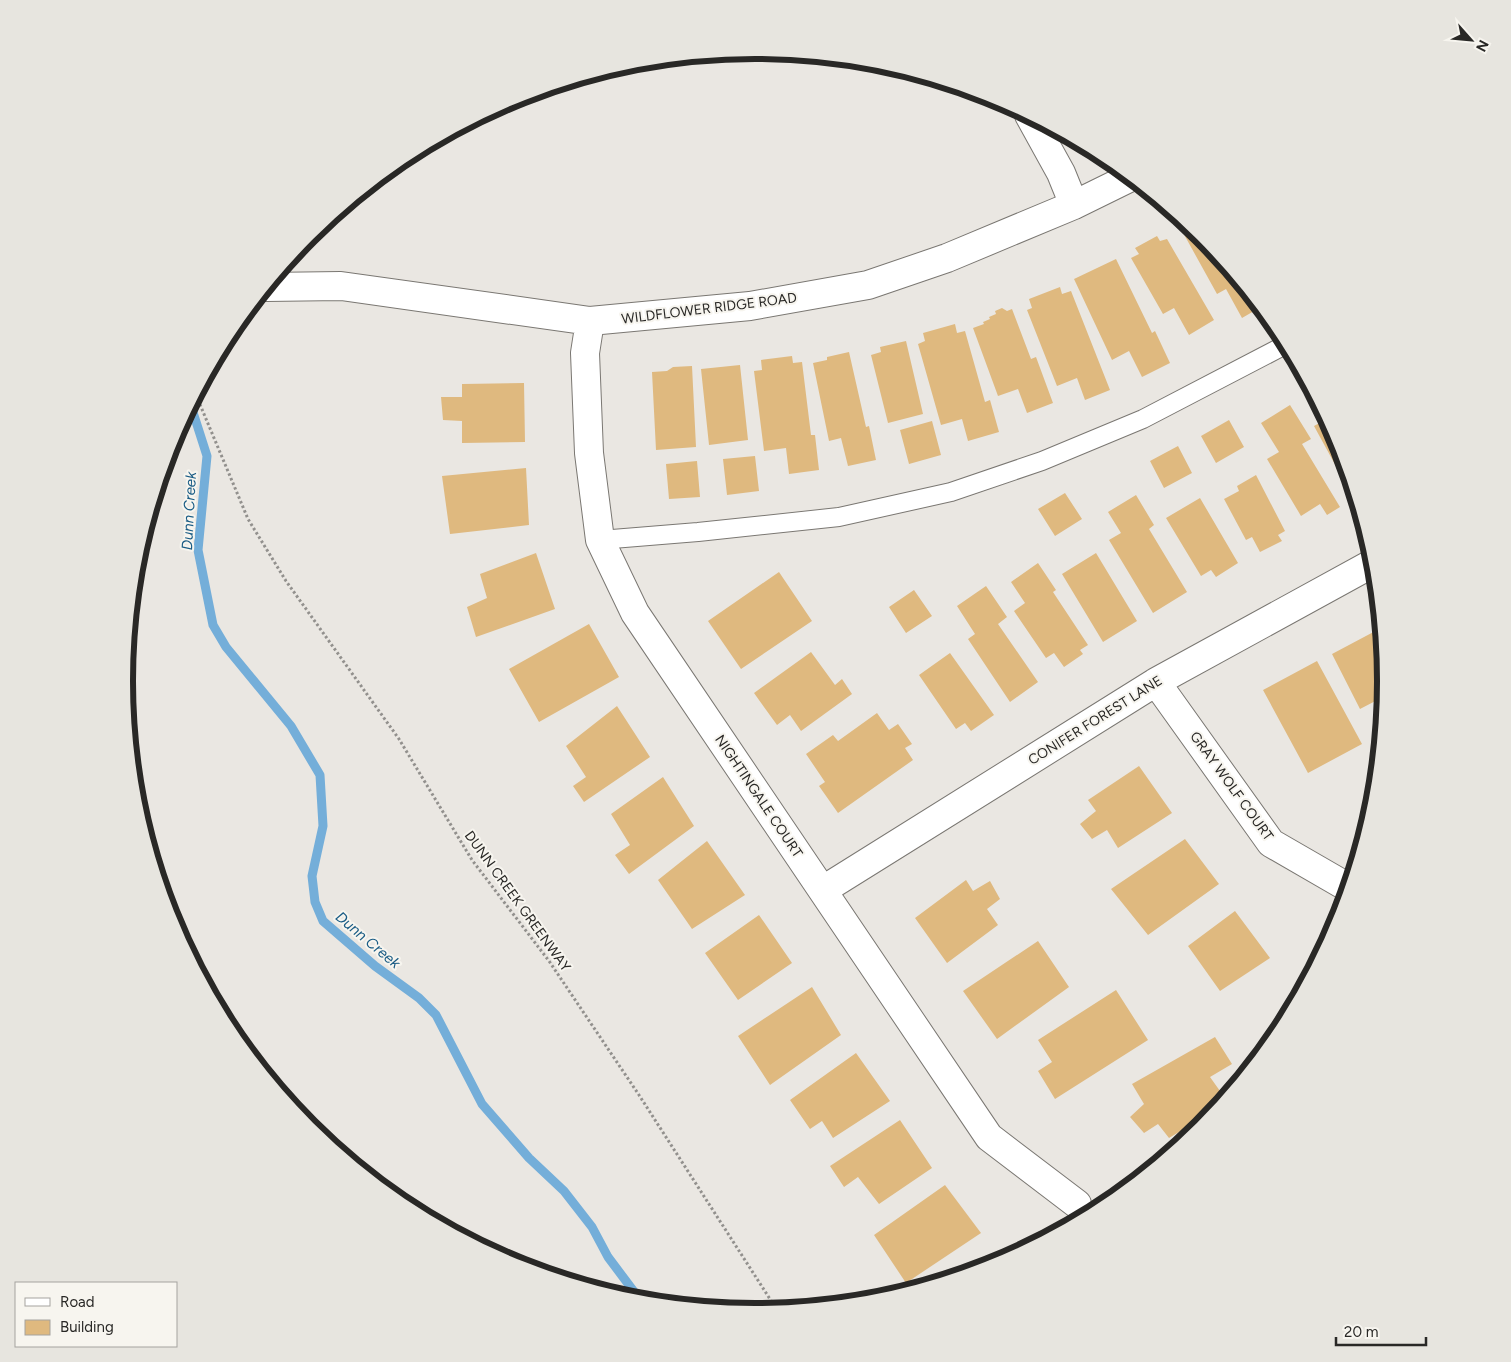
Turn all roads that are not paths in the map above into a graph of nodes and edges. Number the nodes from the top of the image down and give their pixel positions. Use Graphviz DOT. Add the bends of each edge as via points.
graph roads {
  1 [pos="1035,125"];
  2 [pos="1124,180"];
  3 [pos="1074,205"];
  4 [pos="275,287"];
  5 [pos="590,321"];
  6 [pos="1280,347"];
  7 [pos="600,540"];
  8 [pos="1367,566"];
  9 [pos="1156,682"];
  10 [pos="1343,885"];
  11 [pos="823,890"];
  12 [pos="1077,1204"];
  1 -- 3 [label="street" via="1061,172"];
  2 -- 3 [label="street, WILDFLOWER RIDGE ROAD"];
  3 -- 5 [label="street, WILDFLOWER RIDGE ROAD" via="947,258 868,285 750,306"];
  4 -- 5 [label="street, WILDFLOWER RIDGE ROAD" via="341,286"];
  5 -- 7 [label="street, NIGHTINGALE COURT" via="585,354 589,453"];
  6 -- 7 [label="lane" via="1144,419 951,492 839,517"];
  7 -- 11 [label="street, NIGHTINGALE COURT" via="635,613"];
  8 -- 9 [label="street, CONIFER FOREST LANE"];
  9 -- 10 [label="street, GRAY WOLF COURT" via="1271,843"];
  9 -- 11 [label="street, CONIFER FOREST LANE"];
  11 -- 12 [label="street, NIGHTINGALE COURT" via="989,1137"];
}
